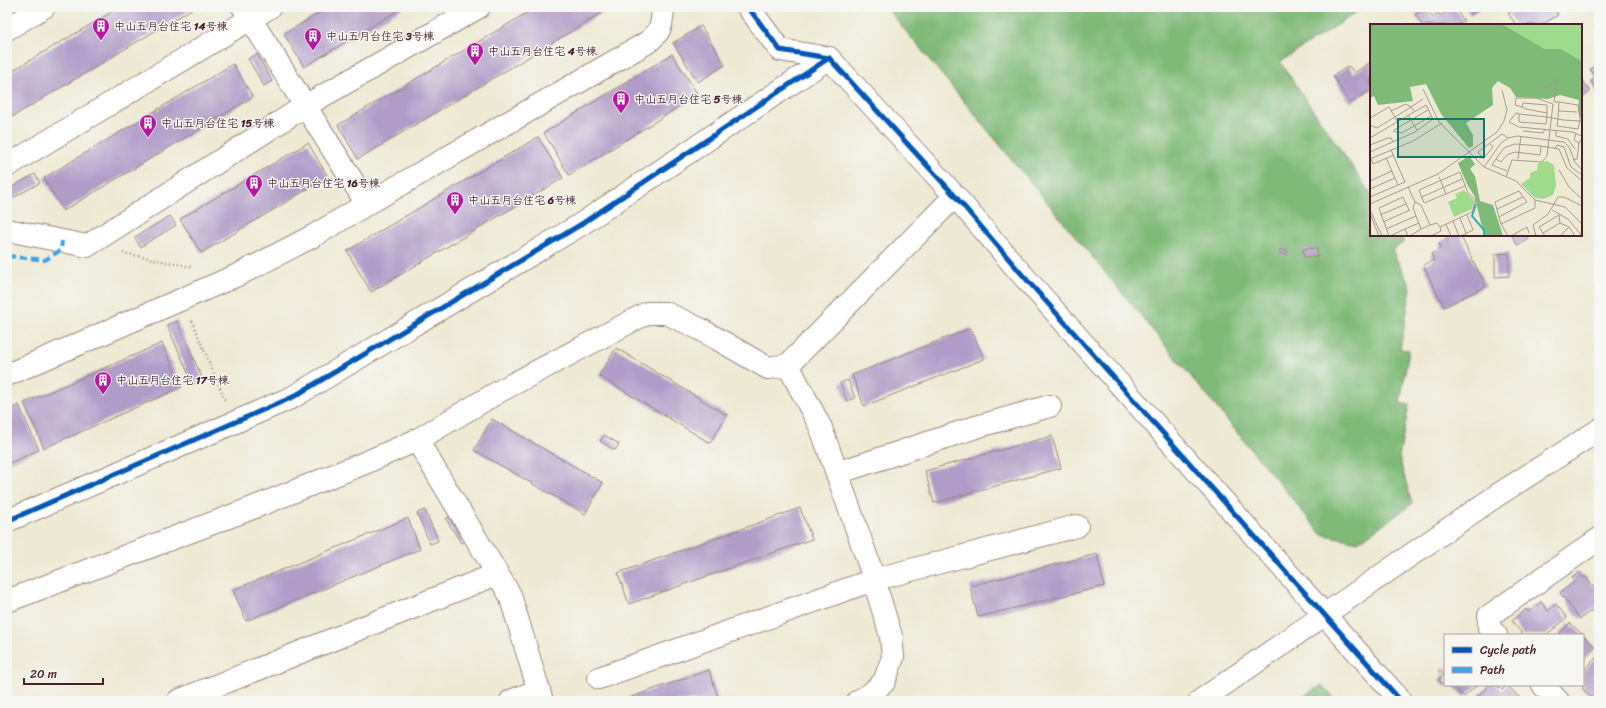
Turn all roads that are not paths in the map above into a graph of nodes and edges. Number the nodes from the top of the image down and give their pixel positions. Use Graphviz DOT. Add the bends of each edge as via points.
graph roads {
  1 [pos="44,7"];
  2 [pos="270,7"];
  3 [pos="479,7"];
  4 [pos="662,7"];
  5 [pos="748,7"];
  6 [pos="246,13"];
  7 [pos="7,29"];
  8 [pos="829,58"];
  9 [pos="305,106"];
  10 [pos="7,166"];
  11 [pos="956,196"];
  12 [pos="367,204"];
  13 [pos="7,230"];
  14 [pos="788,365"];
  15 [pos="7,375"];
  16 [pos="1050,406"];
  17 [pos="1599,430"];
  18 [pos="417,440"];
  19 [pos="837,473"];
  20 [pos="7,521"];
  21 [pos="1077,526"];
  22 [pos="1599,539"];
  23 [pos="497,574"];
  24 [pos="873,580"];
  25 [pos="7,601"];
  26 [pos="1324,615"];
  27 [pos="1495,634"];
  28 [pos="599,678"];
  29 [pos="1544,686"];
  30 [pos="540,695"];
  31 [pos="178,701"];
  32 [pos="511,701"];
  33 [pos="858,701"];
  34 [pos="1200,701"];
  35 [pos="1401,701"];
  36 [pos="1558,701"];
  1 -- 7 [label="street"];
  2 -- 6 [label="street"];
  3 -- 9 [label="street"];
  4 -- 12 [label="street" via="662,22 658,34 648,42"];
  5 -- 8 [label="street" via="780,50"];
  6 -- 9 [label="street"];
  6 -- 10 [label="street"];
  8 -- 11 [label="street"];
  8 -- 20 [label="street" via="580,225 293,397"];
  9 -- 12 [label="street"];
  9 -- 13 [label="street" via="87,246"];
  11 -- 14 [label="street"];
  11 -- 26 [label="street" via="1019,271"];
  12 -- 15 [label="street" via="316,235 240,274"];
  14 -- 18 [label="street" via="768,368 700,329 666,313 647,313 500,391"];
  14 -- 19 [label="street" via="821,428"];
  16 -- 19 [label="street" via="976,427"];
  17 -- 26 [label="street" via="1496,496"];
  18 -- 23 [label="street"];
  18 -- 25 [label="street" via="256,508"];
  19 -- 24 [label="street"];
  21 -- 24 [label="street"];
  22 -- 27 [label="street" via="1489,616 1489,628"];
  23 -- 30 [label="street" via="510,595"];
  23 -- 31 [label="street"];
  24 -- 28 [label="street"];
  24 -- 33 [label="street" via="891,636 893,657 884,682"];
  26 -- 34 [label="street"];
  26 -- 35 [label="street"];
  29 -- 36 [label="street"];
  30 -- 32 [label="street"];
}
